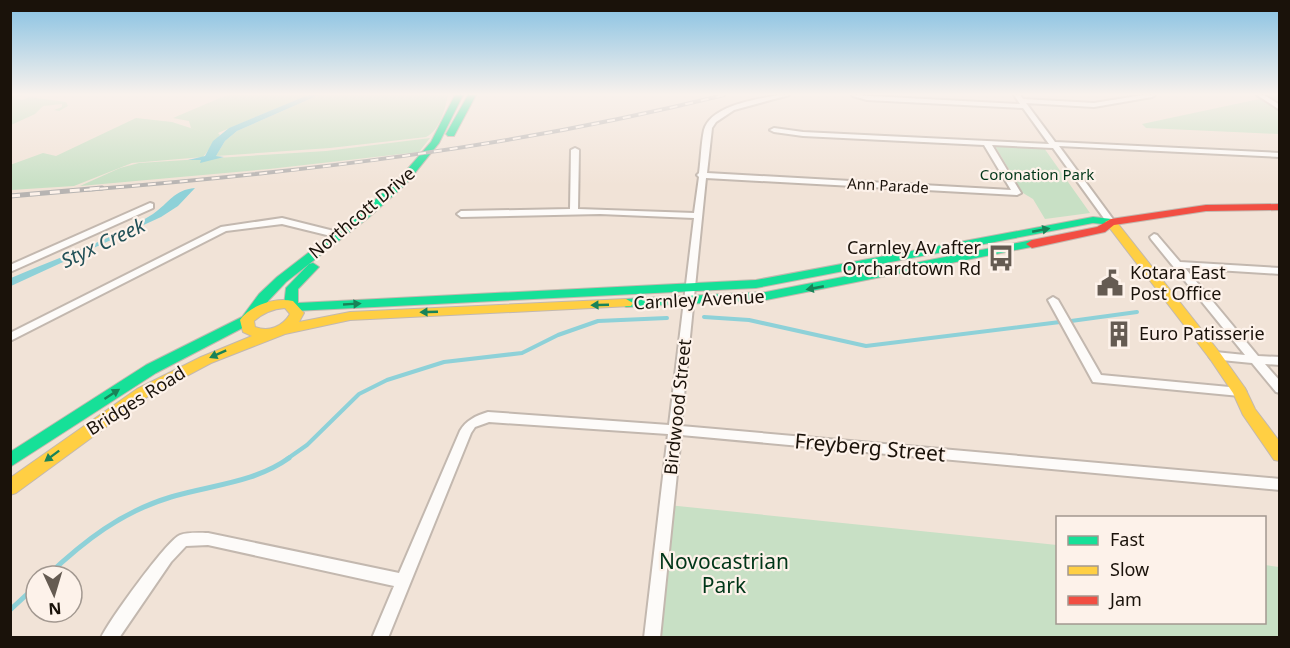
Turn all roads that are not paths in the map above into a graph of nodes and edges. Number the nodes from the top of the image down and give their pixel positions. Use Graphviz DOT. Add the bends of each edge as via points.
graph roads {
  1 [pos="446,125"];
  2 [pos="458,125"];
  3 [pos="710,125"];
  4 [pos="1040,125"];
  5 [pos="774,130"];
  6 [pos="987,143"];
  7 [pos="1054,145"];
  8 [pos="574,150"];
  9 [pos="1280,155"];
  10 [pos="701,176"];
  11 [pos="150,206"];
  12 [pos="1280,207"];
  13 [pos="574,211"];
  14 [pos="461,214"];
  15 [pos="697,216"];
  16 [pos="1111,222"];
  17 [pos="1084,233"];
  18 [pos="339,235"];
  19 [pos="1154,237"];
  20 [pos="1127,245"];
  21 [pos="1178,265"];
  22 [pos="10,269"];
  23 [pos="1280,272"];
  24 [pos="689,295"];
  25 [pos="1053,300"];
  26 [pos="292,306"];
  27 [pos="248,318"];
  28 [pos="276,331"];
  29 [pos="10,338"];
  30 [pos="1215,356"];
  31 [pos="1254,360"];
  32 [pos="1280,361"];
  33 [pos="1280,389"];
  34 [pos="1240,392"];
  35 [pos="675,430"];
  36 [pos="1280,454"];
  37 [pos="10,461"];
  38 [pos="1280,485"];
  39 [pos="10,488"];
  40 [pos="403,581"];
  41 [pos="109,638"];
  42 [pos="380,638"];
  43 [pos="652,638"];
  1 -- 18 [label="main road, Northcott Drive" via="398,188"];
  2 -- 26 [label="main road, Northcott Drive" via="424,176 303,275 292,288"];
  3 -- 10 [label="street, Birdwood Street"];
  4 -- 7 [label="street"];
  5 -- 6 [label="street"];
  6 -- 7 [label="street"];
  6 -- 10 [label="street, Ann Parade" via="1017,193"];
  7 -- 9 [label="street"];
  7 -- 16 [label="street"];
  8 -- 13 [label="street"];
  10 -- 15 [label="street, Birdwood Street"];
  11 -- 22 [label="street"];
  12 -- 16 [label="main road, Carnley Avenue" via="1206,208"];
  13 -- 14 [label="street"];
  13 -- 15 [label="street"];
  15 -- 24 [label="street, Birdwood Street"];
  16 -- 17 [label="main road, Carnley Avenue" via="1101,230"];
  16 -- 20 [label="main road"];
  24 -- 16 [label="main road, Carnley Avenue, one-way" via="1090,221"];
  17 -- 20 [label="main road"];
  17 -- 24 [label="main road, Carnley Avenue, one-way" via="795,292"];
  18 -- 27 [label="main road, Northcott Drive" via="269,288"];
  18 -- 29 [label="street" via="282,221 224,230"];
  19 -- 21 [label="street"];
  20 -- 30 [label="main road"];
  21 -- 23 [label="street"];
  21 -- 31 [label="street"];
  26 -- 24 [label="main road, Carnley Avenue, one-way"];
  24 -- 28 [label="main road, Carnley Avenue, one-way" via="350,316"];
  24 -- 35 [label="street, Birdwood Street"];
  25 -- 34 [label="street" via="1098,379"];
  26 -- 27 [label="main road, Carnley Avenue" via="267,306"];
  26 -- 28 [label="main road, Northcott Drive" via="297,310 296,318"];
  27 -- 28 [label="main road" via="246,327 252,332"];
  37 -- 27 [label="main road, Bridges Road, one-way" via="152,369"];
  28 -- 39 [label="main road, Bridges Road, one-way" via="144,392"];
  30 -- 31 [label="street"];
  30 -- 34 [label="main road"];
  31 -- 32 [label="street"];
  31 -- 33 [label="street"];
  34 -- 36 [label="main road" via="1248,411"];
  35 -- 38 [label="street, Freyberg Street"];
  35 -- 40 [label="street, Freyberg Street" via="497,416 478,420 466,431"];
  35 -- 43 [label="street, Birdwood Street"];
  40 -- 41 [label="street" via="208,539 183,540 166,557"];
  40 -- 42 [label="street"];
}
